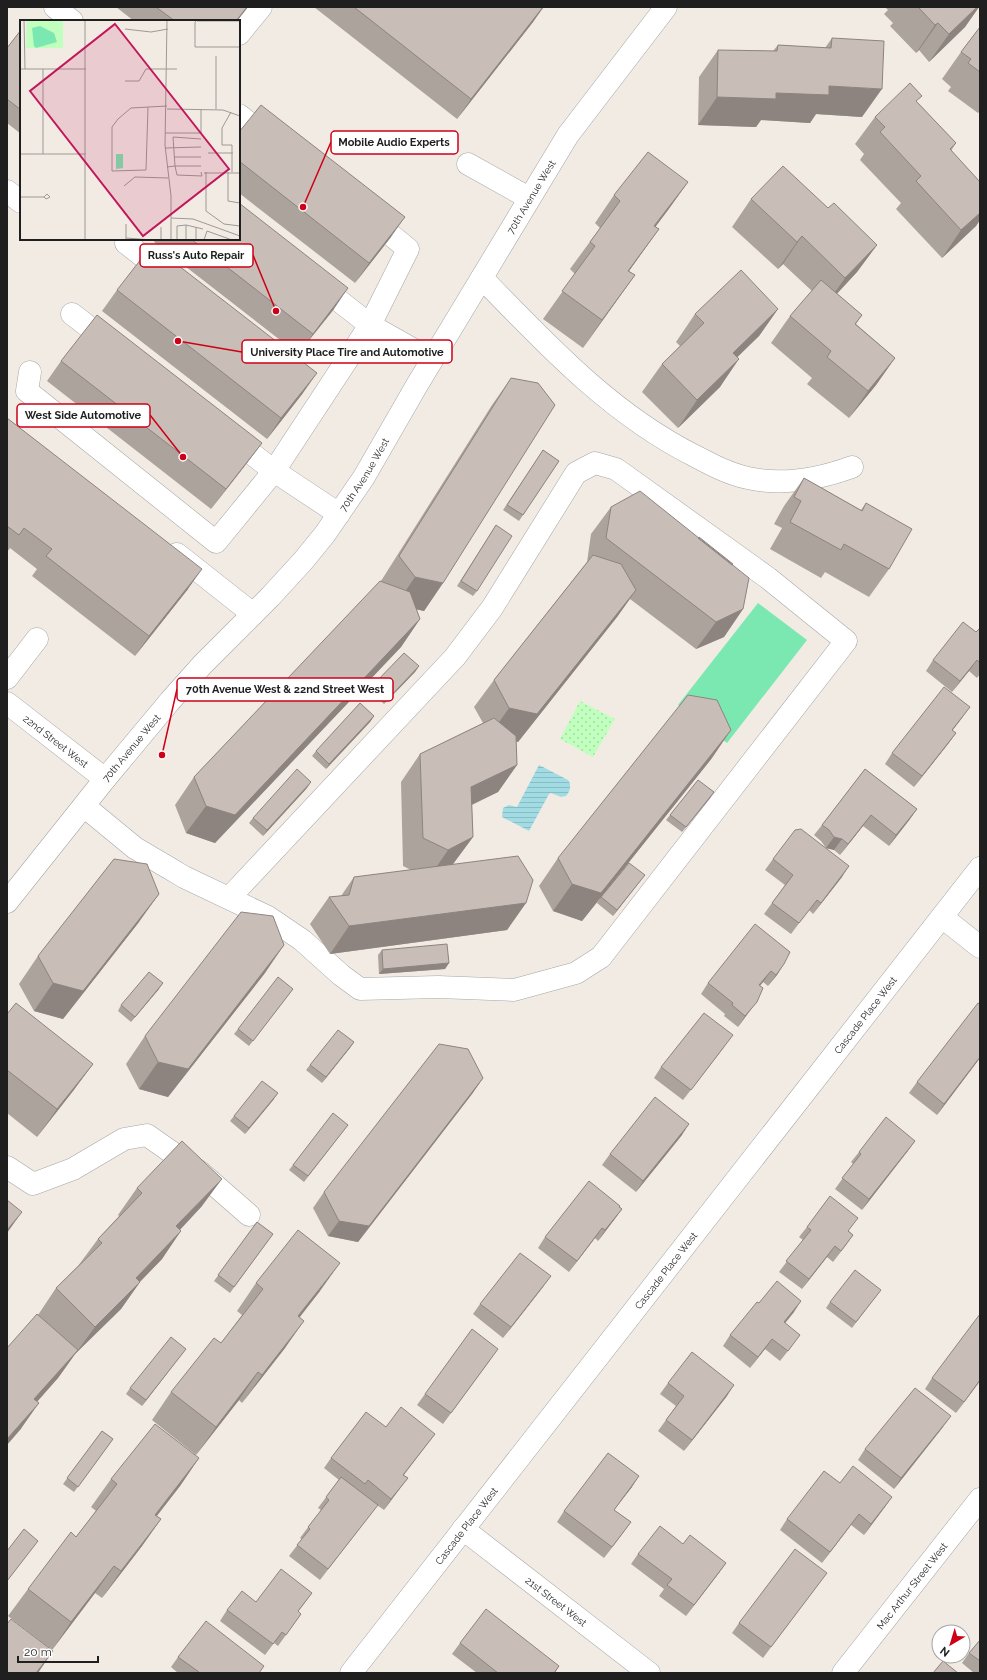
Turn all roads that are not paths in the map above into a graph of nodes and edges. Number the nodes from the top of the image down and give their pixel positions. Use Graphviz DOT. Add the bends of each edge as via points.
graph roads {
  1 [pos="55,7"];
  2 [pos="260,7"];
  3 [pos="666,7"];
  4 [pos="71,20"];
  5 [pos="240,33"];
  6 [pos="240,116"];
  7 [pos="288,154"];
  8 [pos="468,164"];
  9 [pos="7,191"];
  10 [pos="529,198"];
  11 [pos="20,201"];
  12 [pos="350,202"];
  13 [pos="126,243"];
  14 [pos="301,271"];
  15 [pos="482,278"];
  16 [pos="181,286"];
  17 [pos="72,314"];
  18 [pos="370,325"];
  19 [pos="128,358"];
  20 [pos="432,360"];
  21 [pos="30,372"];
  22 [pos="211,422"];
  23 [pos="852,467"];
  24 [pos="274,471"];
  25 [pos="339,514"];
  26 [pos="160,542"];
  27 [pos="253,614"];
  28 [pos="38,640"];
  29 [pos="7,678"];
  30 [pos="7,703"];
  31 [pos="105,779"];
  32 [pos="84,806"];
  33 [pos="980,868"];
  34 [pos="229,898"];
  35 [pos="7,902"];
  36 [pos="942,917"];
  37 [pos="980,947"];
  38 [pos="7,1167"];
  39 [pos="249,1215"];
  40 [pos="980,1499"];
  41 [pos="463,1529"];
  42 [pos="351,1673"];
  43 [pos="649,1673"];
  44 [pos="843,1673"];
  1 -- 4 [label="street"];
  2 -- 5 [label="street"];
  3 -- 10 [label="street, 70th Avenue West" via="571,129"];
  6 -- 7 [label="street"];
  8 -- 10 [label="street"];
  9 -- 11 [label="street"];
  10 -- 15 [label="street, 70th Avenue West"];
  12 -- 18 [label="street" via="408,249"];
  13 -- 16 [label="street"];
  14 -- 18 [label="street"];
  15 -- 20 [label="street, 70th Avenue West"];
  15 -- 23 [label="street" via="584,379 656,435 716,467 747,478 770,481 799,481 829,476"];
  17 -- 19 [label="street"];
  18 -- 20 [label="street"];
  18 -- 24 [label="street" via="316,392"];
  20 -- 25 [label="street, 70th Avenue West" via="364,477"];
  21 -- 24 [label="street" via="27,391 216,542"];
  22 -- 24 [label="street"];
  24 -- 25 [label="street"];
  25 -- 27 [label="street, 70th Avenue West" via="303,561"];
  26 -- 27 [label="street"];
  27 -- 31 [label="street, 70th Avenue West" via="203,664"];
  28 -- 29 [label="street"];
  30 -- 31 [label="street, 22nd Street West"];
  31 -- 32 [label="street, 70th Avenue West"];
  32 -- 34 [label="street" via="135,848 184,877"];
  32 -- 35 [label="street, 70th Avenue West"];
  33 -- 36 [label="street, Cascade Place West"];
  34 -- 34 [label="street" via="455,657 492,608 576,473 596,463 616,469 768,578 846,641 601,957 576,973 514,990 438,987 360,989 302,940 268,917"];
  36 -- 37 [label="street"];
  36 -- 41 [label="street, Cascade Place West"];
  38 -- 39 [label="street" via="33,1184 73,1169 124,1139 147,1135 201,1172"];
  40 -- 44 [label="street, Mac Arthur Street West"];
  41 -- 42 [label="street, Cascade Place West"];
  41 -- 43 [label="street, 21st Street West"];
}
